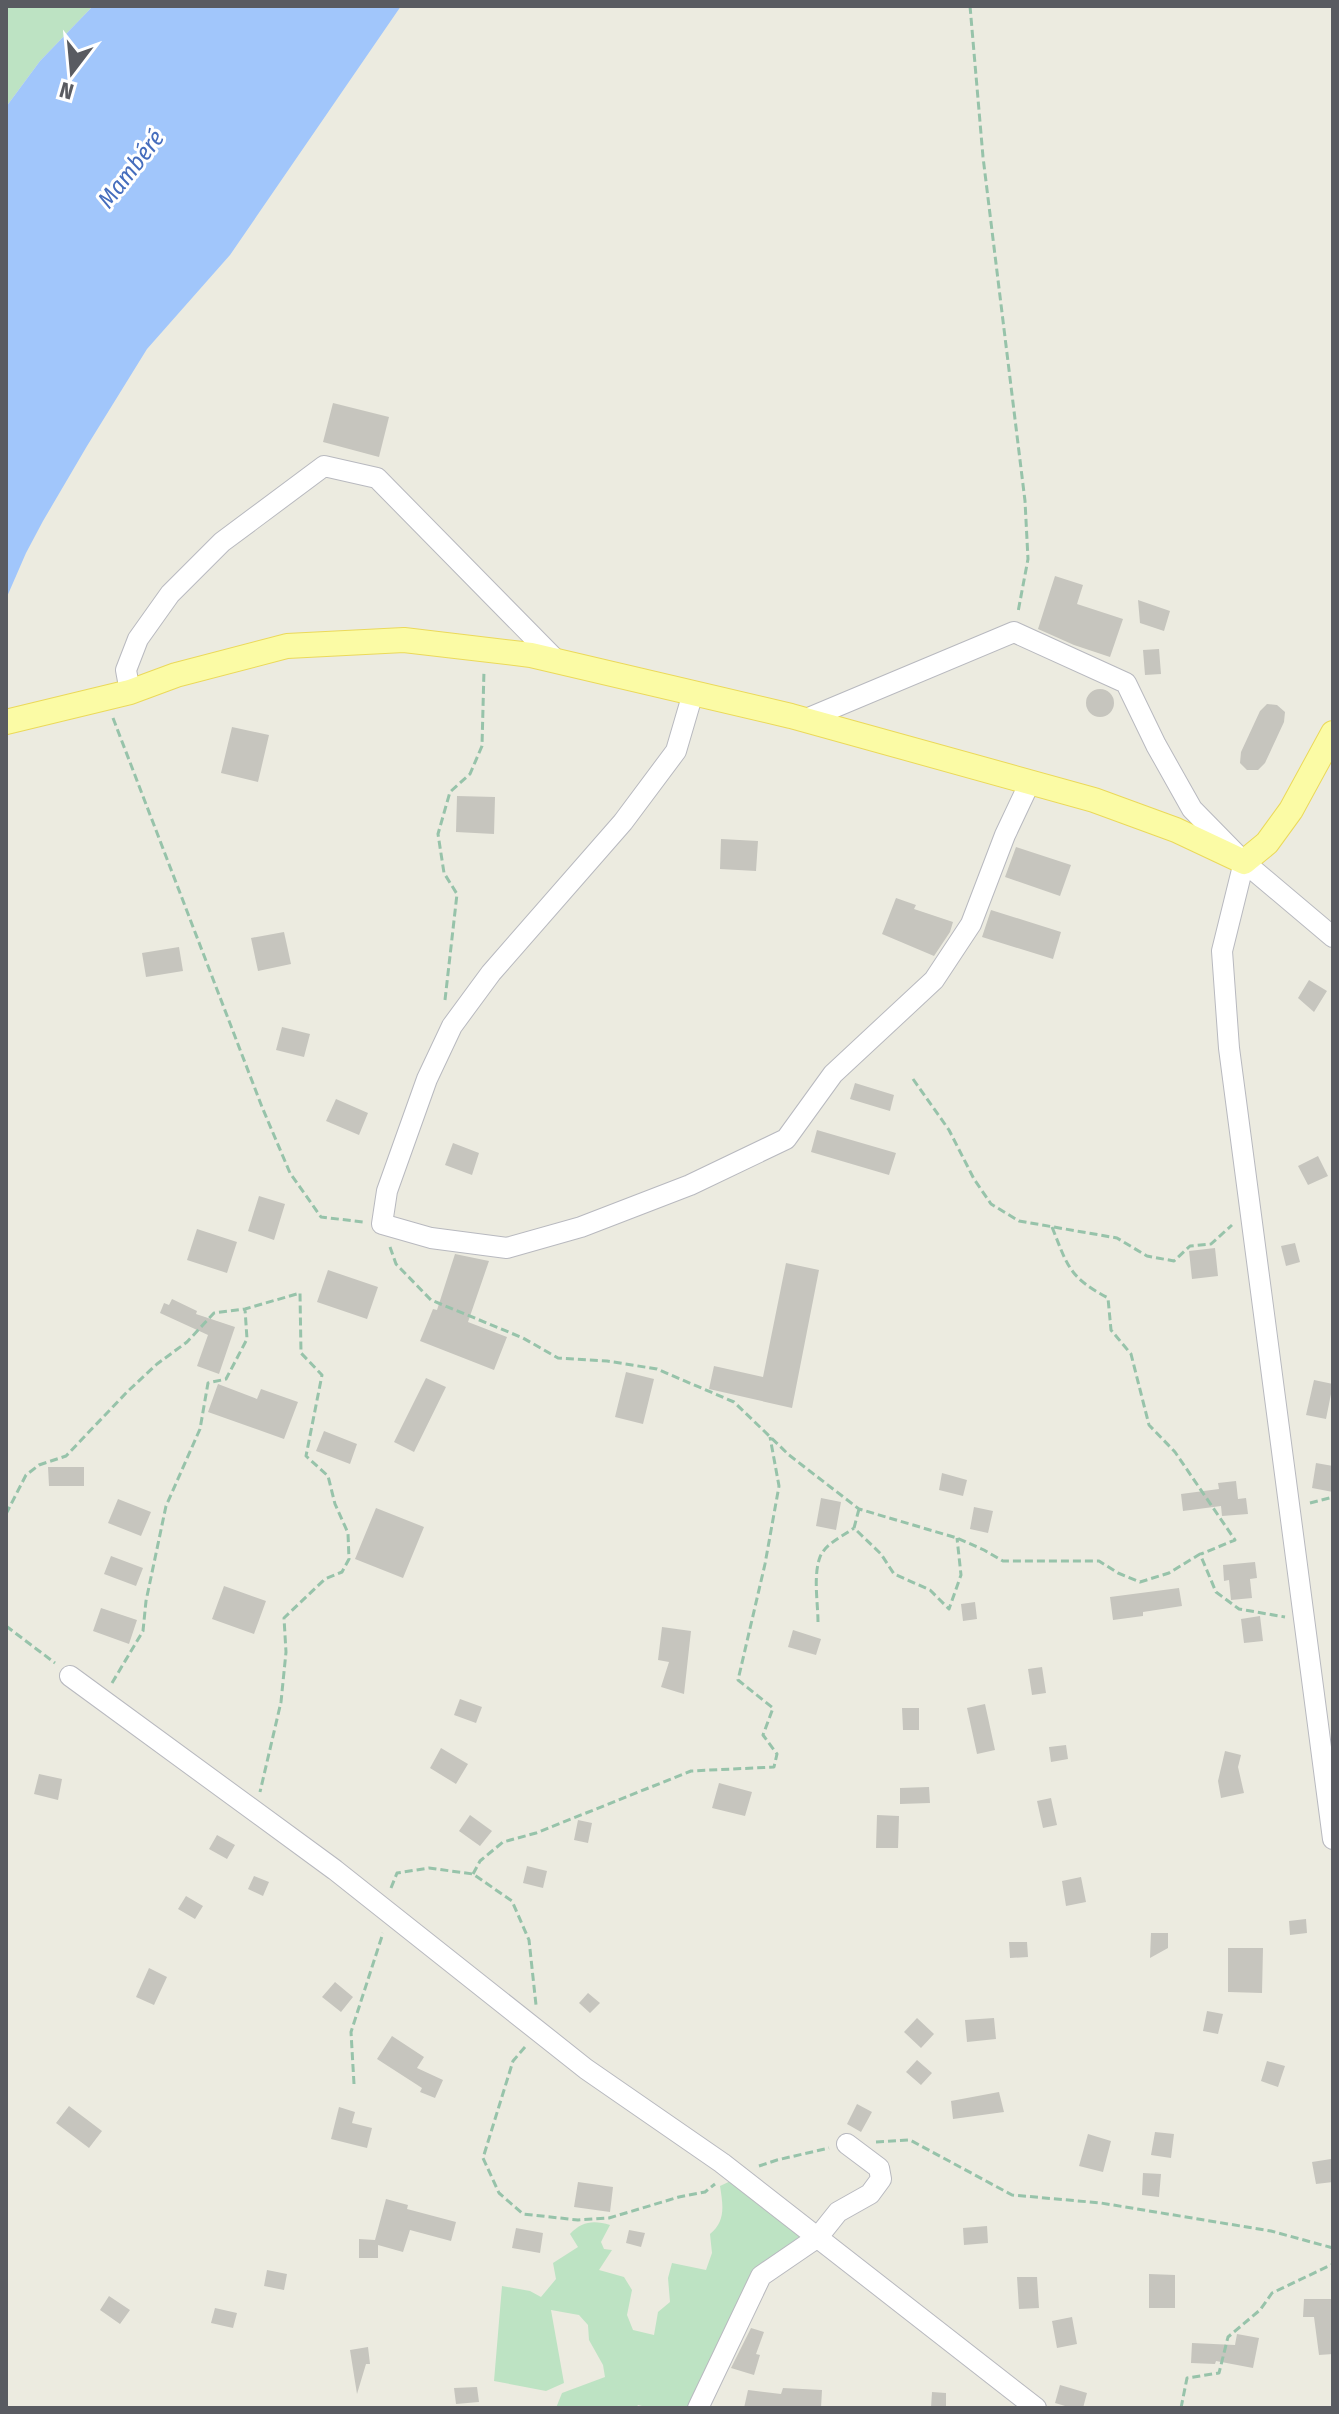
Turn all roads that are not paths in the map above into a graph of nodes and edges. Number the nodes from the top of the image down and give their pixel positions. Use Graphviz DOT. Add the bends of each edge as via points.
graph roads {
  1 [pos="558,662"];
  2 [pos="130,692"];
  3 [pos="693,693"];
  4 [pos="804,720"];
  5 [pos="6,722"];
  6 [pos="1333,733"];
  7 [pos="1030,782"];
  8 [pos="1244,862"];
  9 [pos="1333,937"];
  10 [pos="70,1676"];
  11 [pos="1333,1839"];
  12 [pos="847,2144"];
  13 [pos="818,2237"];
  14 [pos="698,2408"];
  15 [pos="1036,2408"];
  1 -- 2 [label="main road" via="404,640 287,646"];
  1 -- 2 [label="street" via="377,478 324,466 222,542 170,594 138,639 126,670"];
  1 -- 3 [label="main road"];
  2 -- 5 [label="main road"];
  3 -- 4 [label="main road"];
  3 -- 7 [label="street" via="676,751 452,1026 387,1191 382,1224 431,1238 507,1248 581,1227 690,1185 786,1139 833,1074 934,980 971,924"];
  4 -- 7 [label="main road"];
  4 -- 8 [label="street" via="1014,632 1126,683 1192,809"];
  6 -- 8 [label="main road" via="1291,810 1267,843"];
  7 -- 8 [label="main road" via="1148,820"];
  8 -- 9 [label="street"];
  8 -- 11 [label="street" via="1222,951 1229,1048"];
  10 -- 13 [label="street" via="389,1913 586,2069"];
  12 -- 13 [label="street" via="879,2168 881,2179 870,2194 838,2212"];
  13 -- 14 [label="street" via="761,2276"];
  13 -- 15 [label="street"];
}
